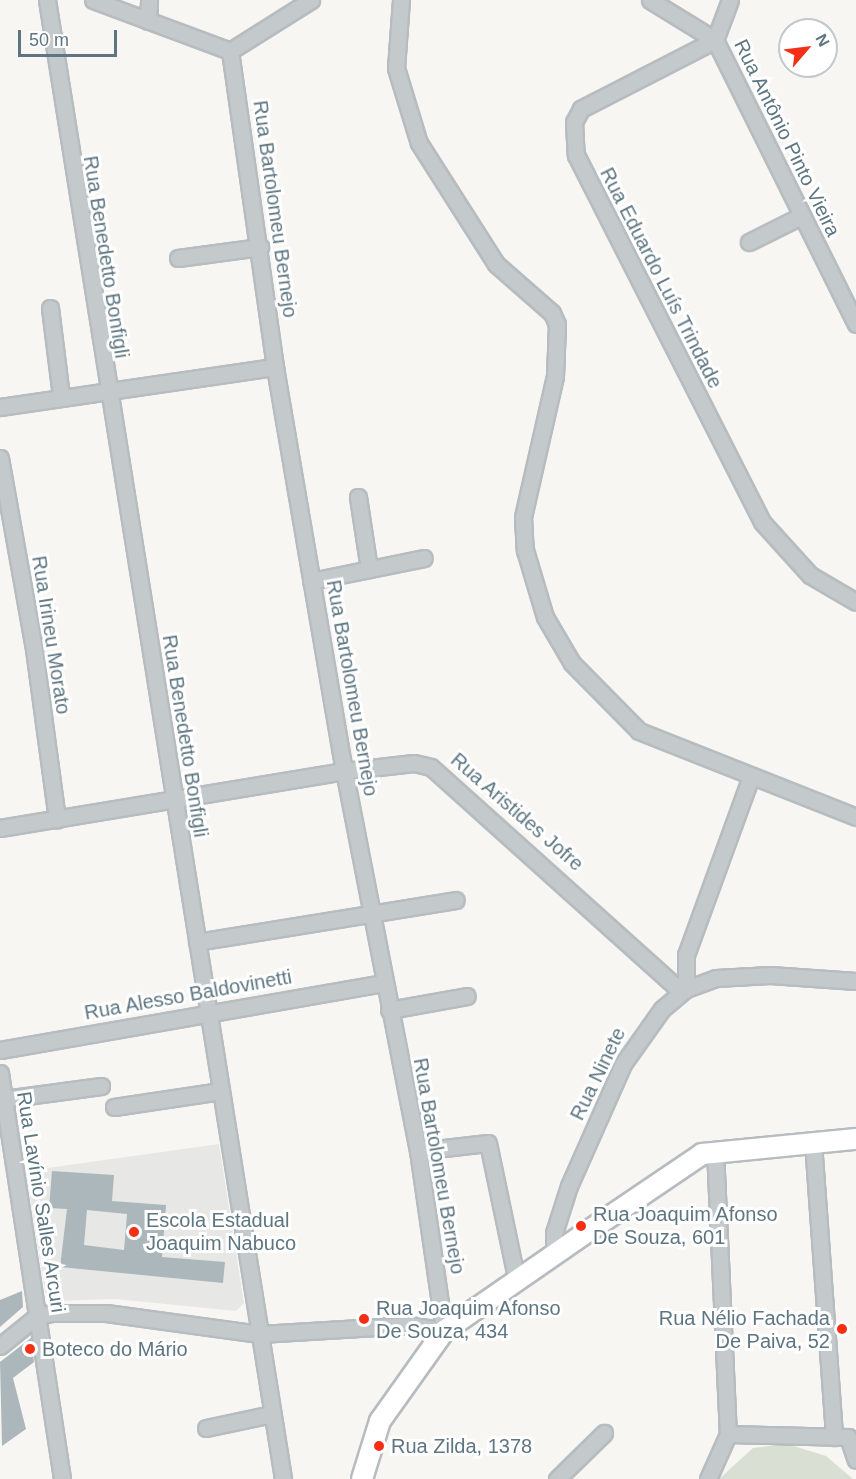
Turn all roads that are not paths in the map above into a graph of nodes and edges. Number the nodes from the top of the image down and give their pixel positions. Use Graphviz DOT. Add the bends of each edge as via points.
graph roads {
  1 [pos="47,0"];
  2 [pos="93,0"];
  3 [pos="148,0"];
  4 [pos="311,0"];
  5 [pos="401,0"];
  6 [pos="650,0"];
  7 [pos="730,0"];
  8 [pos="148,21"];
  9 [pos="715,40"];
  10 [pos="230,51"];
  11 [pos="801,216"];
  12 [pos="749,242"];
  13 [pos="260,247"];
  14 [pos="178,258"];
  15 [pos="50,308"];
  16 [pos="856,324"];
  17 [pos="275,367"];
  18 [pos="105,389"];
  19 [pos="61,396"];
  20 [pos="0,407"];
  21 [pos="0,458"];
  22 [pos="358,497"];
  23 [pos="424,558"];
  24 [pos="369,568"];
  25 [pos="311,581"];
  26 [pos="856,602"];
  27 [pos="344,771"];
  28 [pos="750,779"];
  29 [pos="174,799"];
  30 [pos="856,817"];
  31 [pos="57,819"];
  32 [pos="0,828"];
  33 [pos="456,900"];
  34 [pos="375,913"];
  35 [pos="197,942"];
  36 [pos="856,981"];
  37 [pos="384,983"];
  38 [pos="684,990"];
  39 [pos="467,996"];
  40 [pos="390,1010"];
  41 [pos="208,1013"];
  42 [pos="0,1050"];
  43 [pos="0,1073"];
  44 [pos="101,1086"];
  45 [pos="221,1091"];
  46 [pos="4,1099"];
  47 [pos="114,1107"];
  48 [pos="856,1139"];
  49 [pos="813,1142"];
  50 [pos="715,1150"];
  51 [pos="418,1151"];
  52 [pos="554,1254"];
  53 [pos="517,1282"];
  54 [pos="37,1316"];
  55 [pos="444,1331"];
  56 [pos="260,1334"];
  57 [pos="0,1346"];
  58 [pos="272,1414"];
  59 [pos="206,1428"];
  60 [pos="604,1434"];
  61 [pos="728,1434"];
  62 [pos="846,1435"];
  63 [pos="856,1460"];
  64 [pos="62,1479"];
  65 [pos="283,1479"];
  66 [pos="362,1479"];
  67 [pos="557,1479"];
  68 [pos="708,1479"];
  1 -- 18 [label="street, Rua Benedetto Bonfigli"];
  2 -- 8 [label="street"];
  3 -- 8 [label="street"];
  4 -- 10 [label="street"];
  5 -- 28 [label="street" via="396,68 419,143 496,264 552,313 557,324 555,376 523,517 525,550 545,616 572,663 639,731"];
  6 -- 9 [label="street, Rua Antônio Pinto Vieira"];
  7 -- 9 [label="street"];
  8 -- 10 [label="street"];
  9 -- 11 [label="street, Rua Antônio Pinto Vieira"];
  9 -- 26 [label="street, Rua Eduardo Luís Trindade" via="581,109 573,122 576,155 762,522 810,575"];
  10 -- 13 [label="street, Rua Bartolomeu Bernejo"];
  11 -- 12 [label="street"];
  11 -- 16 [label="street, Rua Antônio Pinto Vieira"];
  13 -- 14 [label="street"];
  13 -- 17 [label="street, Rua Bartolomeu Bernejo"];
  15 -- 19 [label="street"];
  17 -- 18 [label="street"];
  17 -- 25 [label="street, Rua Bartolomeu Bernejo"];
  18 -- 19 [label="street"];
  18 -- 29 [label="street, Rua Benedetto Bonfigli"];
  19 -- 20 [label="street"];
  21 -- 31 [label="street, Rua Irineu Morato" via="34,649"];
  22 -- 24 [label="street"];
  23 -- 24 [label="street"];
  24 -- 25 [label="street"];
  25 -- 27 [label="street, Rua Bartolomeu Bernejo"];
  27 -- 29 [label="street, Rua Aristides Jofre"];
  27 -- 34 [label="street, Rua Bartolomeu Bernejo"];
  27 -- 38 [label="street, Rua Aristides Jofre" via="414,763 449,778"];
  28 -- 30 [label="street"];
  28 -- 38 [label="street" via="686,955"];
  29 -- 31 [label="street, Rua Aristides Jofre"];
  29 -- 35 [label="street, Rua Benedetto Bonfigli"];
  31 -- 32 [label="street, Rua Aristides Jofre"];
  33 -- 34 [label="street"];
  34 -- 35 [label="street"];
  34 -- 37 [label="street, Rua Bartolomeu Bernejo"];
  35 -- 41 [label="street, Rua Benedetto Bonfigli"];
  36 -- 38 [label="street, Rua Ninete" via="741,975"];
  37 -- 40 [label="street, Rua Bartolomeu Bernejo"];
  37 -- 41 [label="street, Rua Alesso Baldovinetti"];
  38 -- 52 [label="street, Rua Ninete" via="645,1027 623,1064 569,1186 554,1233"];
  39 -- 40 [label="street"];
  40 -- 51 [label="street, Rua Bartolomeu Bernejo"];
  41 -- 42 [label="street, Rua Alesso Baldovinetti"];
  41 -- 45 [label="street, Rua Benedetto Bonfigli"];
  43 -- 46 [label="street, Rua Lavínio Salles Arcuri"];
  44 -- 46 [label="street"];
  45 -- 47 [label="street"];
  45 -- 56 [label="street, Rua Benedetto Bonfigli"];
  46 -- 54 [label="street, Rua Lavínio Salles Arcuri"];
  48 -- 49 [label="main road"];
  49 -- 50 [label="main road"];
  49 -- 62 [label="street"];
  50 -- 52 [label="main road" via="689,1162"];
  50 -- 61 [label="street"];
  51 -- 53 [label="street" via="488,1143"];
  51 -- 55 [label="street, Rua Bartolomeu Bernejo"];
  52 -- 53 [label="main road"];
  53 -- 55 [label="main road"];
  54 -- 56 [label="street" via="106,1312"];
  54 -- 57 [label="street"];
  54 -- 64 [label="street, Rua Lavínio Salles Arcuri"];
  55 -- 56 [label="street" via="410,1325"];
  55 -- 66 [label="main road" via="380,1421"];
  56 -- 58 [label="street, Rua Benedetto Bonfigli"];
  58 -- 59 [label="street"];
  58 -- 65 [label="street, Rua Benedetto Bonfigli"];
  60 -- 67 [label="street"];
  61 -- 62 [label="street"];
  61 -- 68 [label="street"];
  62 -- 63 [label="street"];
}
